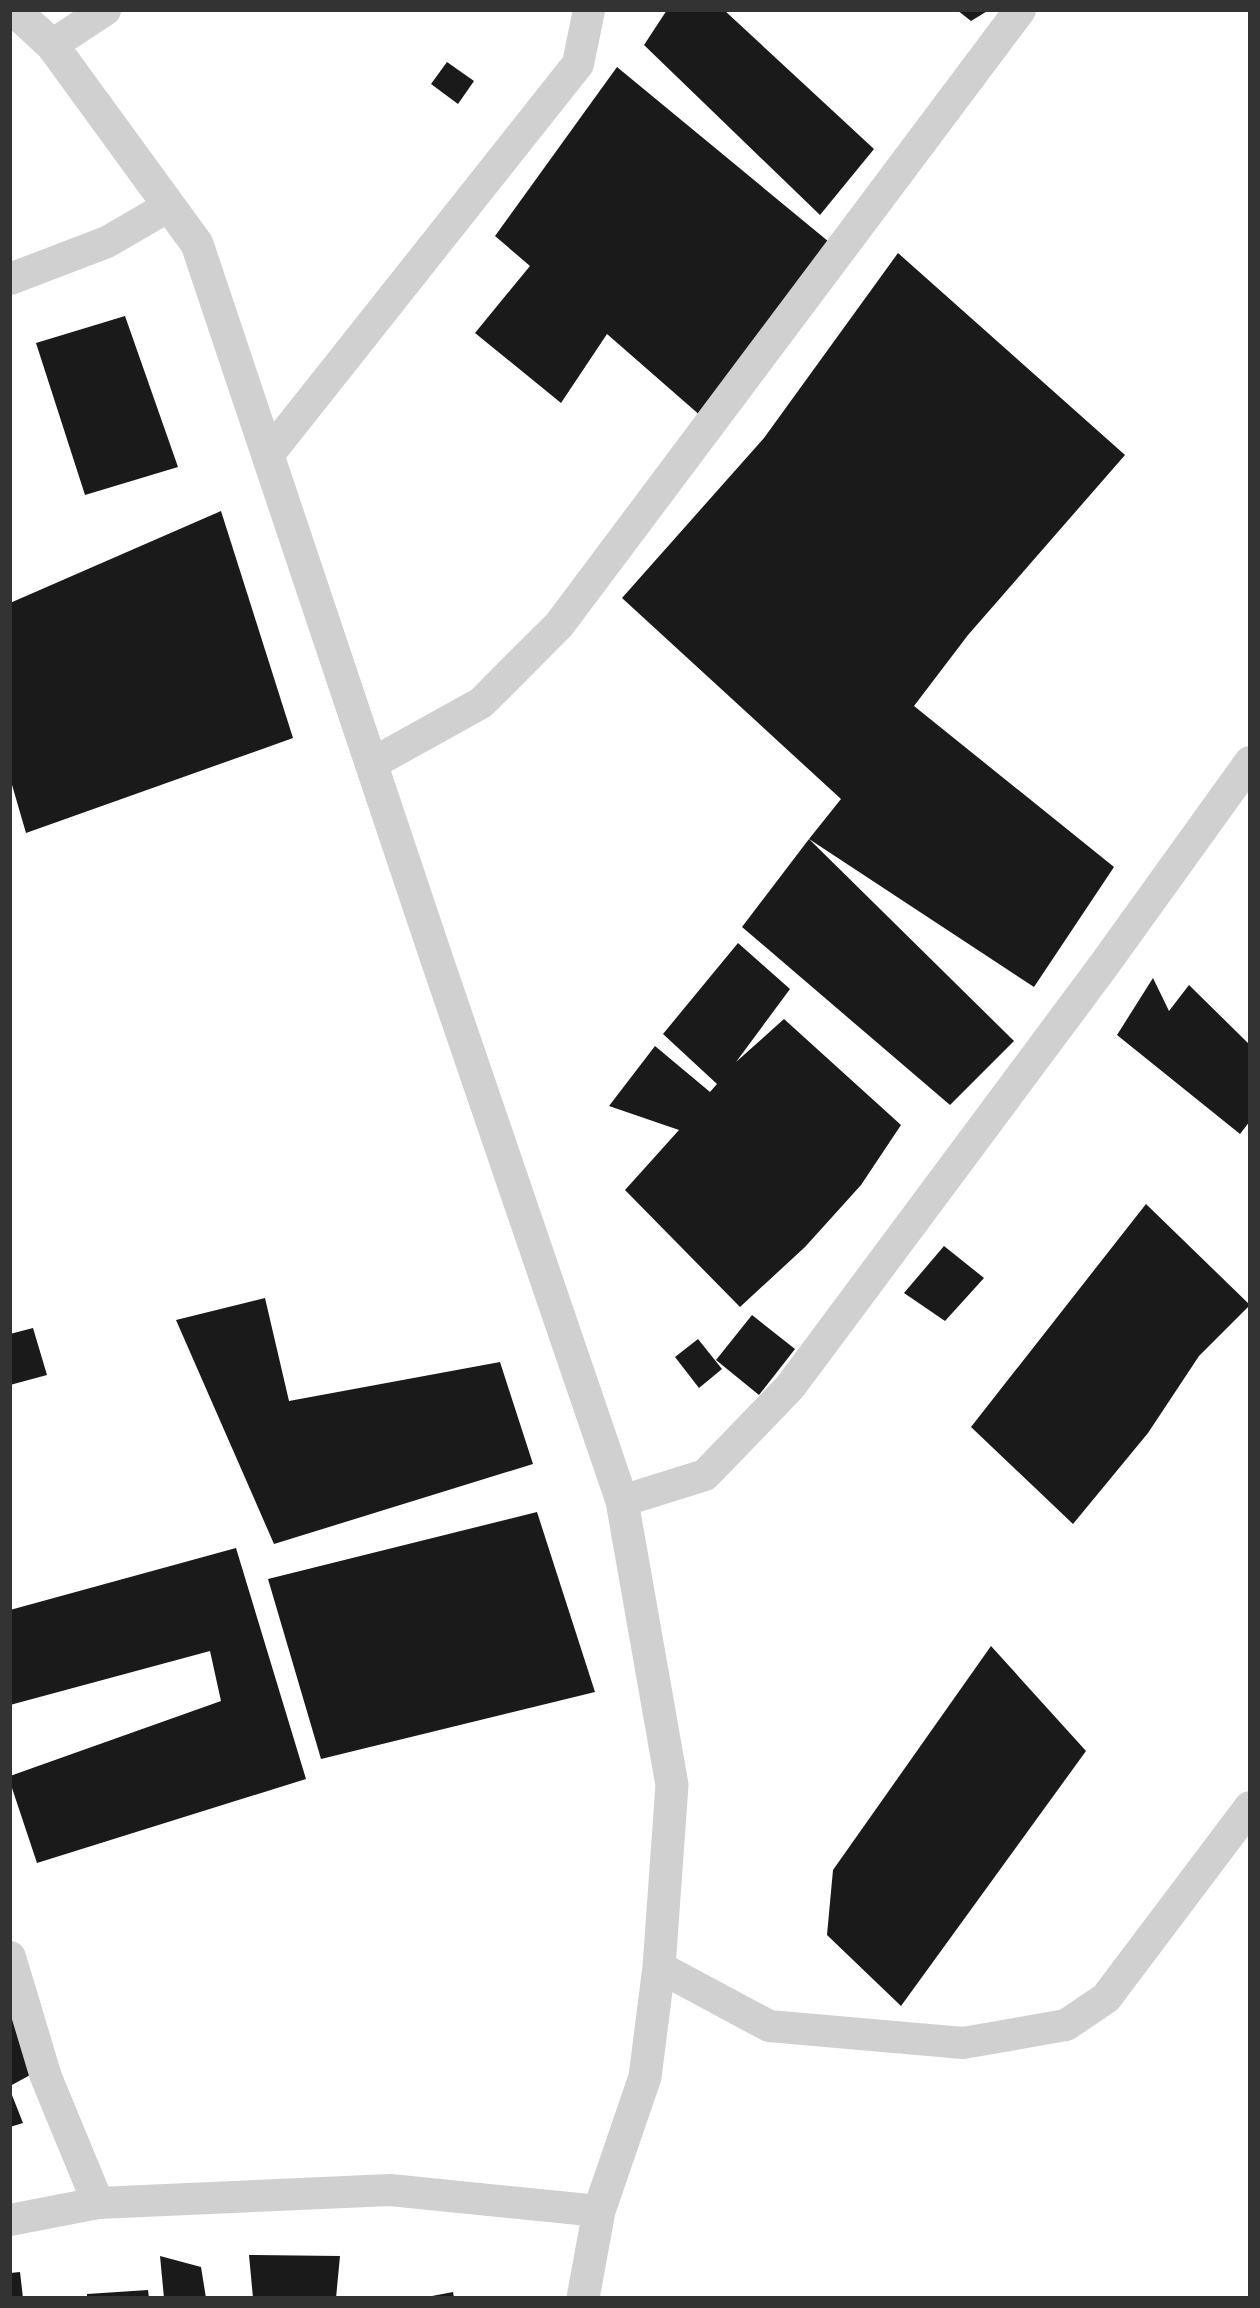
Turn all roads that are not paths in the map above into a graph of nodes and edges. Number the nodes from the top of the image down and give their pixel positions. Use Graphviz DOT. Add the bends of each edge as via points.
graph roads {
  1 [pos="14,10"];
  2 [pos="105,10"];
  3 [pos="589,10"];
  4 [pos="1020,10"];
  5 [pos="52,45"];
  6 [pos="170,206"];
  7 [pos="10,279"];
  8 [pos="268,454"];
  9 [pos="1250,762"];
  10 [pos="371,764"];
  11 [pos="622,1502"];
  12 [pos="1250,1807"];
  13 [pos="10,1957"];
  14 [pos="660,1967"];
  15 [pos="98,2203"];
  16 [pos="599,2211"];
  17 [pos="10,2220"];
  18 [pos="583,2298"];
  1 -- 5 [label="street"];
  2 -- 5 [label="street"];
  3 -- 8 [label="street" via="578,64"];
  4 -- 10 [label="street" via="559,625 481,703"];
  5 -- 6 [label="street"];
  6 -- 7 [label="street" via="107,242"];
  6 -- 8 [label="street" via="198,244"];
  8 -- 10 [label="street"];
  9 -- 11 [label="street" via="1104,966 790,1387 705,1475"];
  10 -- 11 [label="street"];
  11 -- 14 [label="street" via="672,1785"];
  12 -- 14 [label="street" via="1106,1998 1066,2025 963,2043 769,2026"];
  13 -- 15 [label="street" via="46,2077"];
  14 -- 16 [label="street" via="645,2077"];
  15 -- 16 [label="street" via="390,2190"];
  15 -- 17 [label="street"];
  16 -- 18 [label="street"];
}
